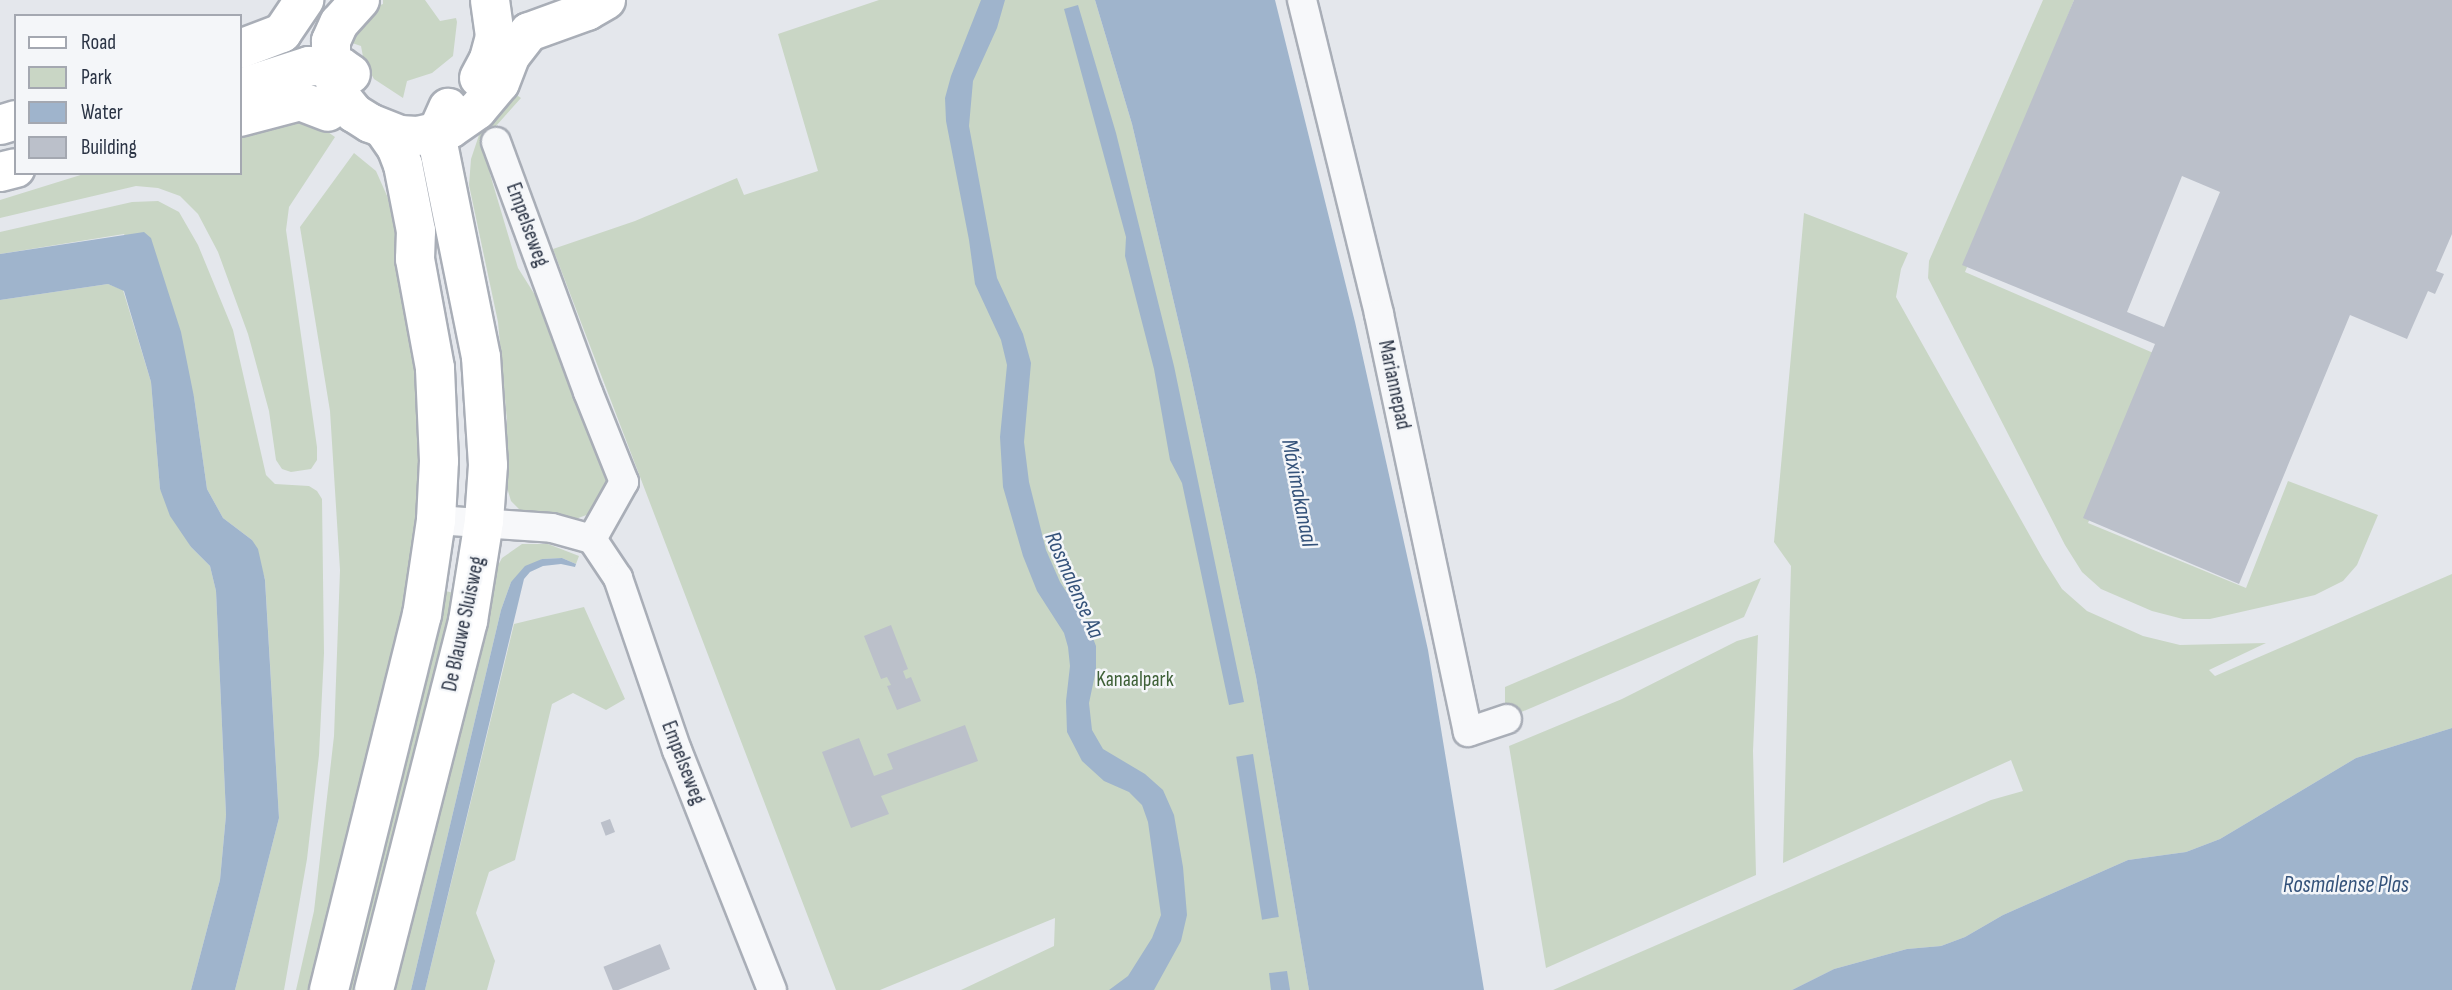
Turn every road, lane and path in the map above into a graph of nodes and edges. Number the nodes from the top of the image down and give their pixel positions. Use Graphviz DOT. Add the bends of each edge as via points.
graph roads {
  1 [pos="360,0"];
  2 [pos="467,0"];
  3 [pos="575,0"];
  4 [pos="606,0"];
  5 [pos="1302,0"];
  6 [pos="310,10"];
  7 [pos="504,23"];
  8 [pos="242,49"];
  9 [pos="242,65"];
  10 [pos="323,83"];
  11 [pos="242,88"];
  12 [pos="242,102"];
  13 [pos="242,116"];
  14 [pos="438,122"];
  15 [pos="496,142"];
  16 [pos="383,143"];
  17 [pos="436,520"];
  18 [pos="484,521"];
  19 [pos="592,539"];
  20 [pos="1507,719"];
  21 [pos="329,990"];
  22 [pos="374,990"];
  23 [pos="772,990"];
  1 -- 10 [label="main road" via="335,30"];
  2 -- 14 [label="main road, De Blauwe Sluisweg" via="473,32 467,57 454,75 427,92"];
  3 -- 7 [label="main road"];
  4 -- 7 [label="main road" via="587,11"];
  5 -- 20 [label="street, Mariannepad" via="1380,314 1468,732"];
  6 -- 8 [label="main road" via="274,38"];
  6 -- 9 [label="main road" via="299,44"];
  6 -- 10 [label="main road" via="308,45"];
  7 -- 14 [label="main road" via="520,41 490,97"];
  10 -- 11 [label="main road"];
  10 -- 12 [label="main road"];
  10 -- 13 [label="main road" via="300,100"];
  10 -- 14 [label="main road" via="346,69 365,95 385,109"];
  10 -- 16 [label="main road"];
  14 -- 16 [label="main road"];
  14 -- 18 [label="main road, De Blauwe Sluisweg" via="456,153 469,226 460,252 482,370 488,465"];
  15 -- 19 [label="street, Empelseweg" via="624,482"];
  16 -- 17 [label="main road, De Blauwe Sluisweg" via="401,232 415,259 435,368"];
  17 -- 18 [label="street"];
  17 -- 21 [label="main road, De Blauwe Sluisweg" via="422,615"];
  18 -- 19 [label="street" via="552,528"];
  18 -- 22 [label="main road, De Blauwe Sluisweg" via="468,621"];
  19 -- 23 [label="street, Empelseweg" via="618,578 677,750"];
}
